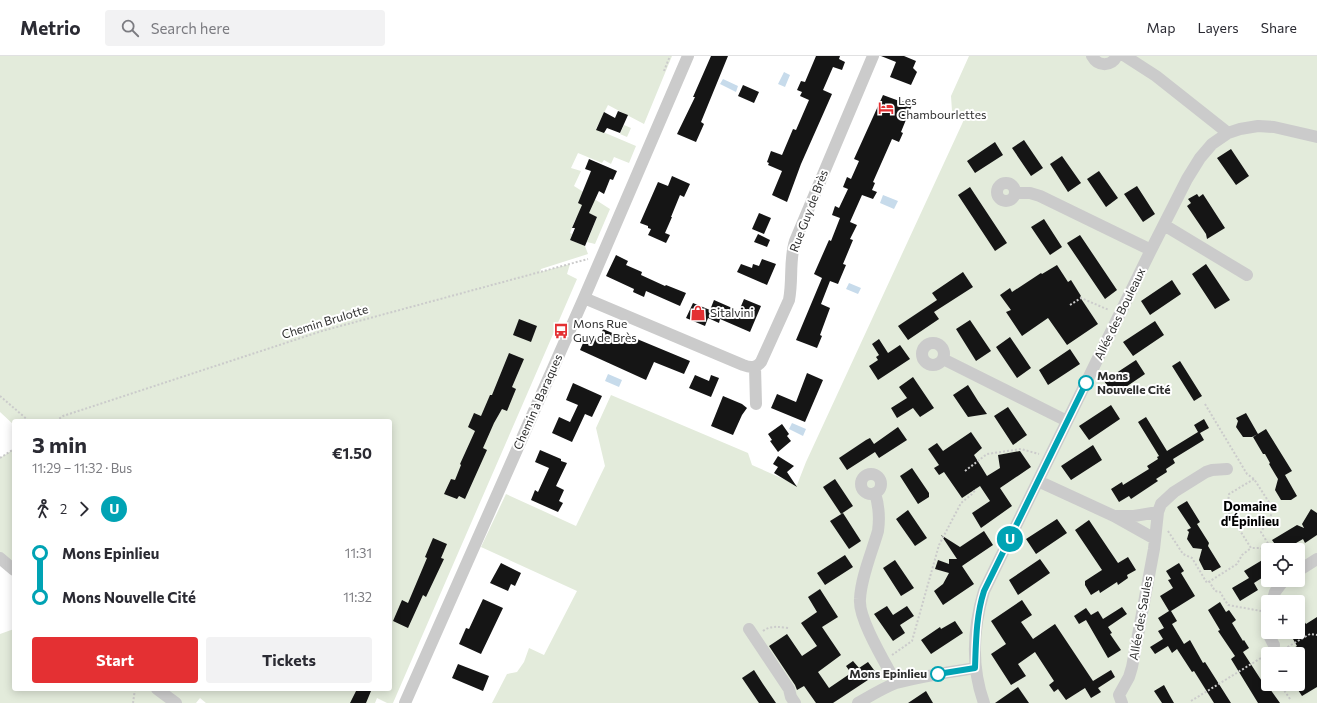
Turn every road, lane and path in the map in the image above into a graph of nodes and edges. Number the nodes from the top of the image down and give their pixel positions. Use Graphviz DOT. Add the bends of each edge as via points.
graph roads {
  1 [pos="670,56"];
  2 [pos="688,56"];
  3 [pos="873,56"];
  4 [pos="1092,56"];
  5 [pos="1117,56"];
  6 [pos="1125,56"];
  7 [pos="664,71"];
  8 [pos="1228,133"];
  9 [pos="1317,137"];
  10 [pos="1015,193"];
  11 [pos="1164,225"];
  12 [pos="1151,250"];
  13 [pos="603,255"];
  14 [pos="1246,274"];
  15 [pos="584,298"];
  16 [pos="1070,305"];
  17 [pos="1119,315"];
  18 [pos="943,359"];
  19 [pos="755,367"];
  20 [pos="0,396"];
  21 [pos="756,404"];
  22 [pos="1205,404"];
  23 [pos="27,419"];
  24 [pos="59,419"];
  25 [pos="1067,421"];
  26 [pos="12,450"];
  27 [pos="1050,457"];
  28 [pos="0,458"];
  29 [pos="1227,469"];
  30 [pos="964,471"];
  31 [pos="1254,479"];
  32 [pos="1038,481"];
  33 [pos="976,488"];
  34 [pos="875,493"];
  35 [pos="1158,512"];
  36 [pos="1114,516"];
  37 [pos="1156,534"];
  38 [pos="1268,543"];
  39 [pos="1251,548"];
  40 [pos="1261,548"];
  41 [pos="0,558"];
  42 [pos="1317,559"];
  43 [pos="1305,566"];
  44 [pos="12,568"];
  45 [pos="1209,581"];
  46 [pos="1261,615"];
  47 [pos="788,628"];
  48 [pos="749,629"];
  49 [pos="762,632"];
  50 [pos="1317,635"];
  51 [pos="1272,639"];
  52 [pos="1279,647"];
  53 [pos="1261,658"];
  54 [pos="885,661"];
  55 [pos="975,668"];
  56 [pos="896,683"];
  57 [pos="135,691"];
  58 [pos="160,691"];
  59 [pos="1285,691"];
  60 [pos="1290,699"];
  61 [pos="1191,702"];
  62 [pos="133,703"];
  63 [pos="176,703"];
  64 [pos="405,703"];
  65 [pos="795,703"];
  66 [pos="858,703"];
  67 [pos="984,703"];
  68 [pos="1122,703"];
  1 -- 7 [label="path"];
  2 -- 13 [label="street, Chemin à Baraques"];
  3 -- 19 [label="street, Rue Guy de Brès" via="795,241 791,257 789,300 762,362"];
  4 -- 5 [label="street" via="1097,63 1105,65"];
  6 -- 8 [label="street" via="1156,76"];
  8 -- 9 [label="street, Allée des Bouleaux" via="1258,126"];
  8 -- 11 [label="street, Allée des Bouleaux" via="1212,144 1200,158"];
  10 -- 12 [label="street" via="1040,196"];
  11 -- 12 [label="street, Allée des Bouleaux"];
  11 -- 14 [label="street"];
  12 -- 17 [label="street, Allée des Bouleaux"];
  13 -- 15 [label="street, Chemin à Baraques"];
  13 -- 24 [label="path, Chemin Brulotte" via="322,331"];
  15 -- 19 [label="street" via="743,365"];
  15 -- 64 [label="street, Chemin à Baraques"];
  16 -- 17 [label="path" via="1081,298"];
  17 -- 25 [label="street, Allée des Bouleaux"];
  18 -- 25 [label="street"];
  19 -- 21 [label="street"];
  20 -- 23 [label="path"];
  22 -- 31 [label="path" via="1247,474"];
  25 -- 27 [label="street, Allée des Bouleaux"];
  26 -- 28 [label="path"];
  27 -- 30 [label="path" via="1021,449 1010,450 987,454"];
  27 -- 32 [label="street, Allée des Bouleaux"];
  29 -- 35 [label="street" via="1212,470 1191,481 1167,496"];
  31 -- 38 [label="path" via="1274,510 1261,532"];
  31 -- 39 [label="path" via="1229,494 1227,510"];
  32 -- 36 [label="street"];
  32 -- 55 [label="street, Allée des Bouleaux" via="984,591 977,625"];
  33 -- 54 [label="path" via="960,504 939,545 912,641"];
  34 -- 54 [label="street" via="879,520 861,592 860,608"];
  35 -- 36 [label="street"];
  35 -- 37 [label="street, Allée des Saules"];
  36 -- 37 [label="street"];
  37 -- 45 [label="path" via="1167,530 1183,554 1192,558 1207,583"];
  37 -- 68 [label="street, Allée des Saules" via="1132,667 1119,695"];
  39 -- 40 [label="path"];
  39 -- 45 [label="path" via="1242,555 1237,564"];
  41 -- 44 [label="street"];
  42 -- 43 [label="street"];
  45 -- 46 [label="path" via="1228,605"];
  47 -- 49 [label="path" via="767,628"];
  48 -- 65 [label="street" via="789,689"];
  50 -- 52 [label="path" via="1310,634"];
  51 -- 52 [label="street"];
  53 -- 61 [label="path"];
  54 -- 56 [label="street"];
  55 -- 56 [label="street"];
  55 -- 67 [label="street, Allée des Bouleaux"];
  56 -- 66 [label="street"];
  57 -- 62 [label="path"];
  58 -- 63 [label="street"];
  59 -- 60 [label="path"];
}
